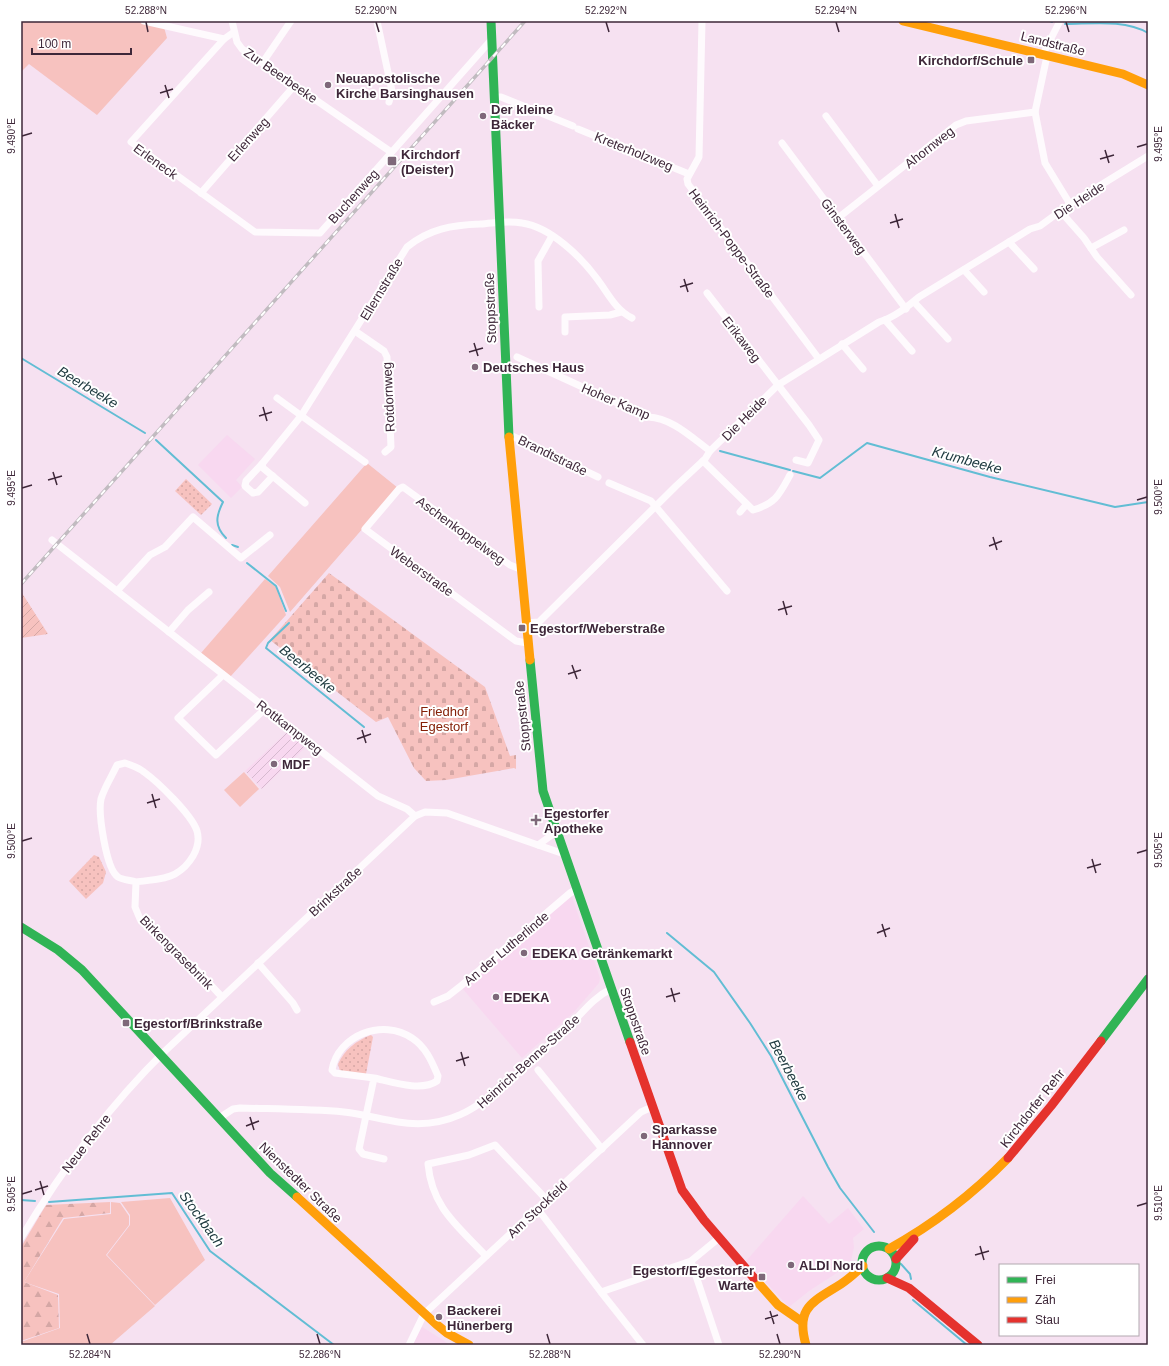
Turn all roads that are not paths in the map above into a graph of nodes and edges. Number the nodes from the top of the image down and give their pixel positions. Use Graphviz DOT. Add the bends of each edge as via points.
graph roads {
  1 [pos="144,21"];
  2 [pos="232,21"];
  3 [pos="291,21"];
  4 [pos="377,21"];
  5 [pos="491,21"];
  6 [pos="702,21"];
  7 [pos="903,21"];
  8 [pos="1060,21"];
  9 [pos="234,32"];
  10 [pos="224,39"];
  11 [pos="492,39"];
  12 [pos="1045,55"];
  13 [pos="263,62"];
  14 [pos="295,85"];
  15 [pos="1148,85"];
  16 [pos="495,97"];
  17 [pos="389,102"];
  18 [pos="1035,112"];
  19 [pos="826,116"];
  20 [pos="782,143"];
  21 [pos="391,152"];
  22 [pos="1148,156"];
  23 [pos="690,174"];
  24 [pos="878,186"];
  25 [pos="201,193"];
  26 [pos="1070,204"];
  27 [pos="1061,212"];
  28 [pos="838,218"];
  29 [pos="501,221"];
  30 [pos="1124,230"];
  31 [pos="255,232"];
  32 [pos="552,236"];
  33 [pos="1009,242"];
  34 [pos="1091,248"];
  35 [pos="1034,269"];
  36 [pos="964,270"];
  37 [pos="707,292"];
  38 [pos="984,292"];
  39 [pos="1131,295"];
  40 [pos="915,303"];
  41 [pos="539,307"];
  42 [pos="906,309"];
  43 [pos="621,312"];
  44 [pos="632,318"];
  45 [pos="885,320"];
  46 [pos="355,331"];
  47 [pos="566,332"];
  48 [pos="948,339"];
  49 [pos="842,344"];
  50 [pos="912,351"];
  51 [pos="518,357"];
  52 [pos="819,359"];
  53 [pos="863,369"];
  54 [pos="778,385"];
  55 [pos="277,398"];
  56 [pos="301,416"];
  57 [pos="508,434"];
  58 [pos="710,451"];
  59 [pos="385,452"];
  60 [pos="796,460"];
  61 [pos="703,461"];
  62 [pos="365,462"];
  63 [pos="262,464"];
  64 [pos="790,475"];
  65 [pos="273,476"];
  66 [pos="598,477"];
  67 [pos="609,483"];
  68 [pos="404,487"];
  69 [pos="305,504"];
  70 [pos="746,504"];
  71 [pos="656,506"];
  72 [pos="740,512"];
  73 [pos="270,535"];
  74 [pos="52,540"];
  75 [pos="520,569"];
  76 [pos="117,591"];
  77 [pos="727,591"];
  78 [pos="209,592"];
  79 [pos="525,623"];
  80 [pos="169,632"];
  81 [pos="527,643"];
  82 [pos="223,675"];
  83 [pos="266,708"];
  84 [pos="415,816"];
  85 [pos="556,832"];
  86 [pos="538,845"];
  87 [pos="564,854"];
  88 [pos="136,882"];
  89 [pos="576,890"];
  90 [pos="21,927"];
  91 [pos="258,963"];
  92 [pos="1148,979"];
  93 [pos="611,989"];
  94 [pos="222,997"];
  95 [pos="434,1002"];
  96 [pos="297,1010"];
  97 [pos="161,1055"];
  98 [pos="538,1070"];
  99 [pos="374,1078"];
  100 [pos="652,1107"];
  101 [pos="367,1116"];
  102 [pos="219,1118"];
  103 [pos="602,1149"];
  104 [pos="384,1159"];
  105 [pos="547,1200"];
  106 [pos="537,1208"];
  107 [pos="918,1235"];
  108 [pos="21,1238"];
  109 [pos="719,1238"];
  110 [pos="889,1249"];
  111 [pos="486,1256"];
  112 [pos="896,1259"];
  113 [pos="691,1261"];
  114 [pos="862,1266"];
  115 [pos="895,1269"];
  116 [pos="868,1276"];
  117 [pos="887,1278"];
  118 [pos="842,1283"];
  119 [pos="909,1288"];
  120 [pos="601,1292"];
  121 [pos="424,1314"];
  122 [pos="801,1321"];
  123 [pos="409,1345"];
  124 [pos="469,1345"];
  125 [pos="643,1345"];
  126 [pos="719,1345"];
  127 [pos="806,1345"];
  128 [pos="978,1345"];
  1 -- 10 [label="street"];
  2 -- 9 [label="street, Zur Beerbeeke"];
  3 -- 13 [label="street"];
  4 -- 17 [label="street" via="392,91"];
  5 -- 11 [label="main road, Stoppstraße"];
  6 -- 23 [label="street, Heinrich-Poppe-Straße" via="698,158"];
  7 -- 12 [label="main road, Landstraße"];
  8 -- 12 [label="street"];
  9 -- 10 [label="street"];
  9 -- 13 [label="street, Zur Beerbeeke" via="242,49"];
  10 -- 25 [label="street, Erleneck" via="131,142"];
  11 -- 16 [label="main road, Stoppstraße"];
  11 -- 21 [label="street, Buchenweg"];
  12 -- 15 [label="main road, Landstraße" via="1123,74"];
  12 -- 18 [label="street"];
  13 -- 14 [label="street, Zur Beerbeeke"];
  14 -- 21 [label="street, Zur Beerbeeke"];
  14 -- 25 [label="street, Erlenweg"];
  16 -- 23 [label="street, Kreterholzweg" via="501,97"];
  16 -- 29 [label="main road, Stoppstraße"];
  18 -- 24 [label="street, Ahornweg" via="966,121 956,125"];
  18 -- 26 [label="street" via="1045,163"];
  19 -- 24 [label="street"];
  20 -- 28 [label="street, Ginsterweg"];
  21 -- 31 [label="street, Buchenweg" via="320,233"];
  22 -- 26 [label="street, Die Heide"];
  23 -- 52 [label="street, Heinrich-Poppe-Straße" via="688,184"];
  24 -- 28 [label="street, Ahornweg"];
  25 -- 31 [label="street, Erleneck"];
  26 -- 27 [label="street, Die Heide"];
  27 -- 33 [label="street, Die Heide"];
  27 -- 34 [label="street"];
  28 -- 42 [label="street, Ginsterweg"];
  29 -- 32 [label="street, Ellernstraße" via="524,223"];
  29 -- 46 [label="street, Ellernstraße" via="445,227 417,238 407,247"];
  29 -- 57 [label="main road, Stoppstraße"];
  30 -- 34 [label="street"];
  32 -- 41 [label="street" via="538,261"];
  32 -- 43 [label="street, Ellernstraße" via="585,263"];
  33 -- 35 [label="street"];
  33 -- 36 [label="street, Die Heide"];
  34 -- 39 [label="street"];
  36 -- 38 [label="street"];
  36 -- 40 [label="street, Die Heide" via="919,297"];
  37 -- 54 [label="street, Erikaweg"];
  40 -- 42 [label="street, Die Heide"];
  40 -- 48 [label="street"];
  42 -- 45 [label="street, Die Heide"];
  43 -- 44 [label="street"];
  43 -- 47 [label="street" via="610,315 565,317"];
  45 -- 49 [label="street, Die Heide"];
  45 -- 50 [label="street"];
  46 -- 56 [label="street, Ellernstraße"];
  46 -- 59 [label="street, Rotdornweg" via="384,351 387,357 391,447"];
  49 -- 52 [label="street, Die Heide"];
  49 -- 53 [label="street"];
  51 -- 58 [label="street, Hoher Kamp" via="648,416 660,417"];
  52 -- 54 [label="street, Die Heide"];
  54 -- 58 [label="street, Die Heide"];
  54 -- 60 [label="street, Erikaweg" via="819,440 808,463"];
  55 -- 56 [label="street"];
  56 -- 62 [label="street"];
  56 -- 63 [label="street, Ellernstraße"];
  57 -- 66 [label="street, Brandtstraße"];
  57 -- 75 [label="main road, Stoppstraße"];
  58 -- 61 [label="street, Die Heide"];
  61 -- 70 [label="street"];
  61 -- 71 [label="street, Die Heide"];
  63 -- 65 [label="street"];
  63 -- 65 [label="street, Ellernstraße" via="246,481 245,486 252,493 258,492"];
  64 -- 70 [label="street" via="774,502 753,510"];
  65 -- 69 [label="street"];
  67 -- 71 [label="street" via="651,501"];
  68 -- 75 [label="street, Aschenkoppelweg" via="510,565"];
  68 -- 81 [label="street, Weberstraße" via="399,489 364,529 516,641"];
  70 -- 72 [label="street"];
  71 -- 77 [label="street"];
  71 -- 79 [label="street, Die Heide" via="542,619 538,622"];
  73 -- 76 [label="street" via="241,558 193,517 165,547 150,555"];
  74 -- 76 [label="street, Rottkampweg"];
  75 -- 79 [label="main road, Stoppstraße"];
  76 -- 80 [label="street, Rottkampweg"];
  78 -- 80 [label="street" via="188,610"];
  79 -- 81 [label="main road, Stoppstraße"];
  80 -- 82 [label="street, Rottkampweg"];
  81 -- 85 [label="main road, Stoppstraße" via="541,780"];
  82 -- 83 [label="street, Rottkampweg"];
  82 -- 83 [label="street" via="178,718 216,755"];
  83 -- 84 [label="street, Rottkampweg" via="378,796"];
  84 -- 86 [label="street" via="425,812 447,813"];
  84 -- 91 [label="street, Brinkstraße"];
  85 -- 86 [label="street"];
  85 -- 87 [label="main road, Stoppstraße"];
  86 -- 87 [label="street"];
  87 -- 89 [label="main road, Stoppstraße"];
  88 -- 88 [label="street" via="118,877 112,870 105,847 100,810 101,799 117,765 125,763 143,771 166,791 197,830 198,843 194,855 186,865 174,875"];
  88 -- 94 [label="street, Birkengrasebrink" via="135,907 140,919 173,952 194,967"];
  89 -- 93 [label="main road, Stoppstraße"];
  89 -- 95 [label="street, An der Lutherlinde" via="458,989"];
  90 -- 97 [label="main road, Nienstedter Straße" via="58,950 82,970"];
  91 -- 94 [label="street, Brinkstraße"];
  91 -- 96 [label="street"];
  92 -- 107 [label="main road, Kirchdorfer Rehr" via="1015,1152 973,1193"];
  93 -- 100 [label="main road, Stoppstraße"];
  93 -- 101 [label="street, Heinrich-Benne-Straße" via="588,1004 562,1033 476,1108 453,1118 431,1123 399,1123"];
  94 -- 97 [label="street, Brinkstraße"];
  97 -- 102 [label="main road, Nienstedter Straße"];
  97 -- 108 [label="street, Neue Rehre" via="136,1080 82,1147"];
  98 -- 103 [label="street"];
  99 -- 99 [label="street" via="335,1073 332,1070 340,1050 350,1040 374,1030 399,1032 412,1038 423,1048 438,1076 437,1081 420,1085"];
  99 -- 101 [label="street"];
  100 -- 103 [label="street, Am Stockfeld" via="641,1112"];
  100 -- 109 [label="main road, Stoppstraße" via="682,1190 693,1208"];
  101 -- 102 [label="street, Heinrich-Benne-Straße" via="316,1110 240,1108"];
  101 -- 104 [label="street" via="359,1149 363,1154"];
  102 -- 121 [label="main road, Nienstedter Straße" via="270,1173"];
  103 -- 105 [label="street, Am Stockfeld"];
  105 -- 106 [label="street, Am Stockfeld"];
  105 -- 111 [label="street" via="494,1145 469,1155 428,1164 437,1201"];
  106 -- 111 [label="street, Am Stockfeld"];
  106 -- 120 [label="street"];
  107 -- 110 [label="main road, Kirchdorfer Rehr"];
  107 -- 112 [label="main road, Kirchdorfer Rehr"];
  109 -- 113 [label="street"];
  109 -- 122 [label="main road, Stoppstraße" via="786,1312"];
  110 -- 112 [label="main road"];
  110 -- 114 [label="main road" via="877,1246 870,1249 864,1256"];
  111 -- 121 [label="street, Am Stockfeld"];
  112 -- 115 [label="main road"];
  113 -- 120 [label="street"];
  113 -- 126 [label="street"];
  114 -- 116 [label="main road"];
  114 -- 118 [label="main road"];
  115 -- 117 [label="main road"];
  115 -- 119 [label="main road"];
  116 -- 117 [label="main road" via="877,1280"];
  116 -- 118 [label="main road"];
  117 -- 119 [label="main road"];
  118 -- 122 [label="main road" via="814,1300 806,1309"];
  119 -- 128 [label="main road"];
  120 -- 125 [label="street"];
  121 -- 123 [label="street"];
  121 -- 124 [label="main road, Nienstedter Straße" via="446,1334"];
  122 -- 127 [label="main road"];
}
